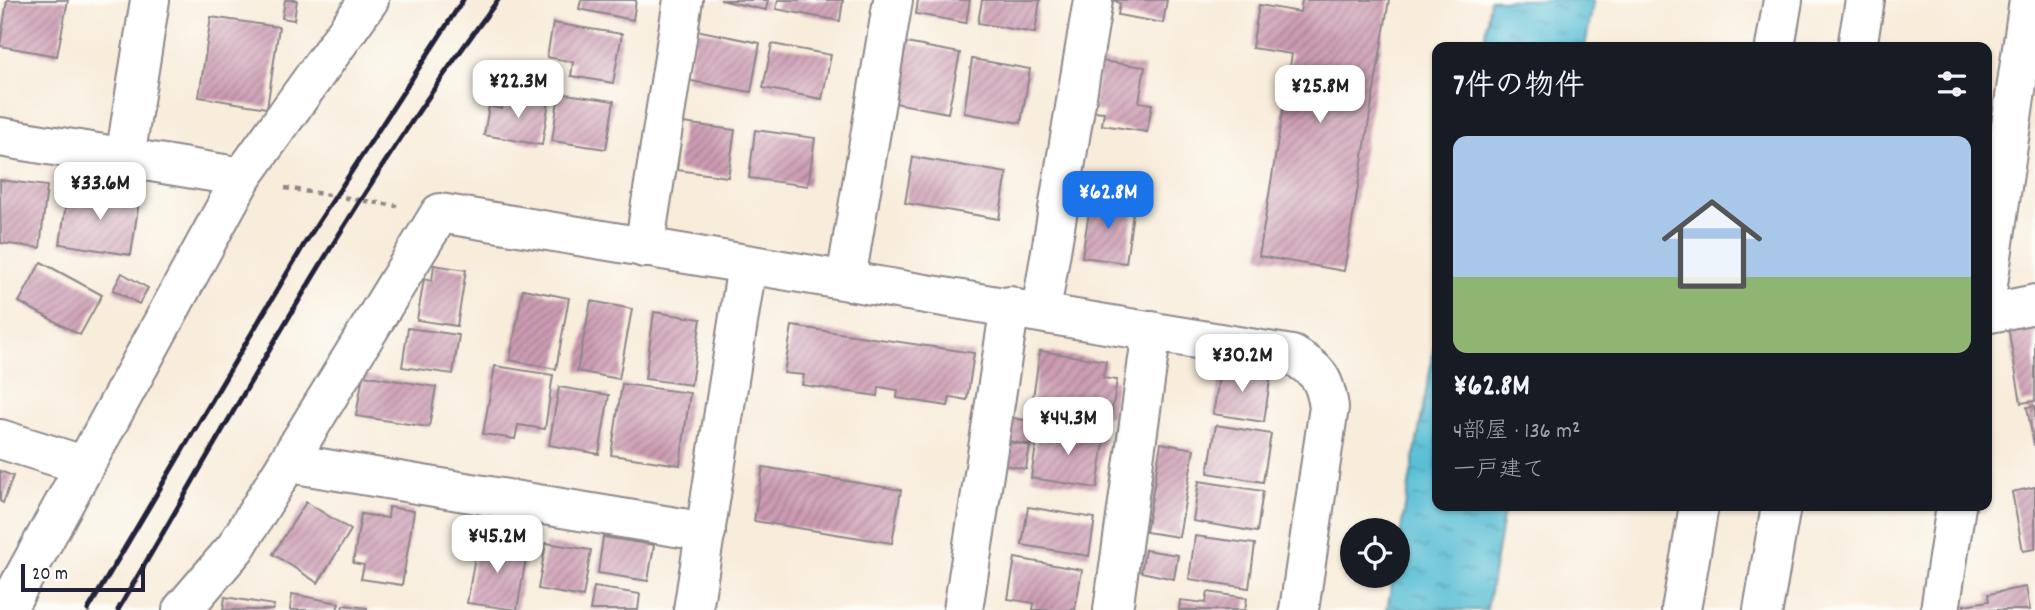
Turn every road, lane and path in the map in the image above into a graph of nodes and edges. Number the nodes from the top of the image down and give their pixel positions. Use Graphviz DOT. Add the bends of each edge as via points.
graph roads {
  1 [pos="150,0"];
  2 [pos="369,0"];
  3 [pos="682,0"];
  4 [pos="893,0"];
  5 [pos="1094,0"];
  6 [pos="1783,0"];
  7 [pos="1866,0"];
  8 [pos="2029,0"];
  9 [pos="1776,42"];
  10 [pos="1858,42"];
  11 [pos="0,137"];
  12 [pos="125,158"];
  13 [pos="259,182"];
  14 [pos="406,207"];
  15 [pos="644,248"];
  16 [pos="1992,256"];
  17 [pos="747,265"];
  18 [pos="846,279"];
  19 [pos="2035,304"];
  20 [pos="1026,309"];
  21 [pos="1992,313"];
  22 [pos="1152,331"];
  23 [pos="0,439"];
  24 [pos="290,463"];
  25 [pos="83,465"];
  26 [pos="1698,511"];
  27 [pos="1780,511"];
  28 [pos="1955,511"];
  29 [pos="706,532"];
  30 [pos="6,610"];
  31 [pos="182,610"];
  32 [pos="693,610"];
  33 [pos="963,610"];
  34 [pos="1113,610"];
  35 [pos="1299,610"];
  36 [pos="1681,610"];
  37 [pos="1763,610"];
  38 [pos="1940,610"];
  1 -- 12 [label="main road"];
  2 -- 13 [label="main road"];
  3 -- 15 [label="main road"];
  4 -- 18 [label="main road"];
  5 -- 20 [label="main road"];
  6 -- 9 [label="main road"];
  7 -- 10 [label="main road"];
  8 -- 16 [label="main road"];
  11 -- 12 [label="main road"];
  12 -- 13 [label="main road"];
  13 -- 14 [label="path"];
  13 -- 25 [label="main road"];
  15 -- 17 [label="main road"];
  15 -- 24 [label="main road" via="440,213"];
  17 -- 18 [label="main road"];
  17 -- 29 [label="main road"];
  18 -- 20 [label="main road"];
  19 -- 21 [label="main road"];
  20 -- 22 [label="main road"];
  20 -- 33 [label="main road"];
  22 -- 34 [label="main road"];
  22 -- 35 [label="main road" via="1292,355 1313,367 1325,382 1329,407"];
  23 -- 25 [label="main road"];
  24 -- 29 [label="main road"];
  24 -- 31 [label="main road" via="236,547"];
  25 -- 30 [label="main road"];
  26 -- 36 [label="main road"];
  27 -- 37 [label="main road"];
  28 -- 38 [label="main road"];
  29 -- 32 [label="main road"];
}
